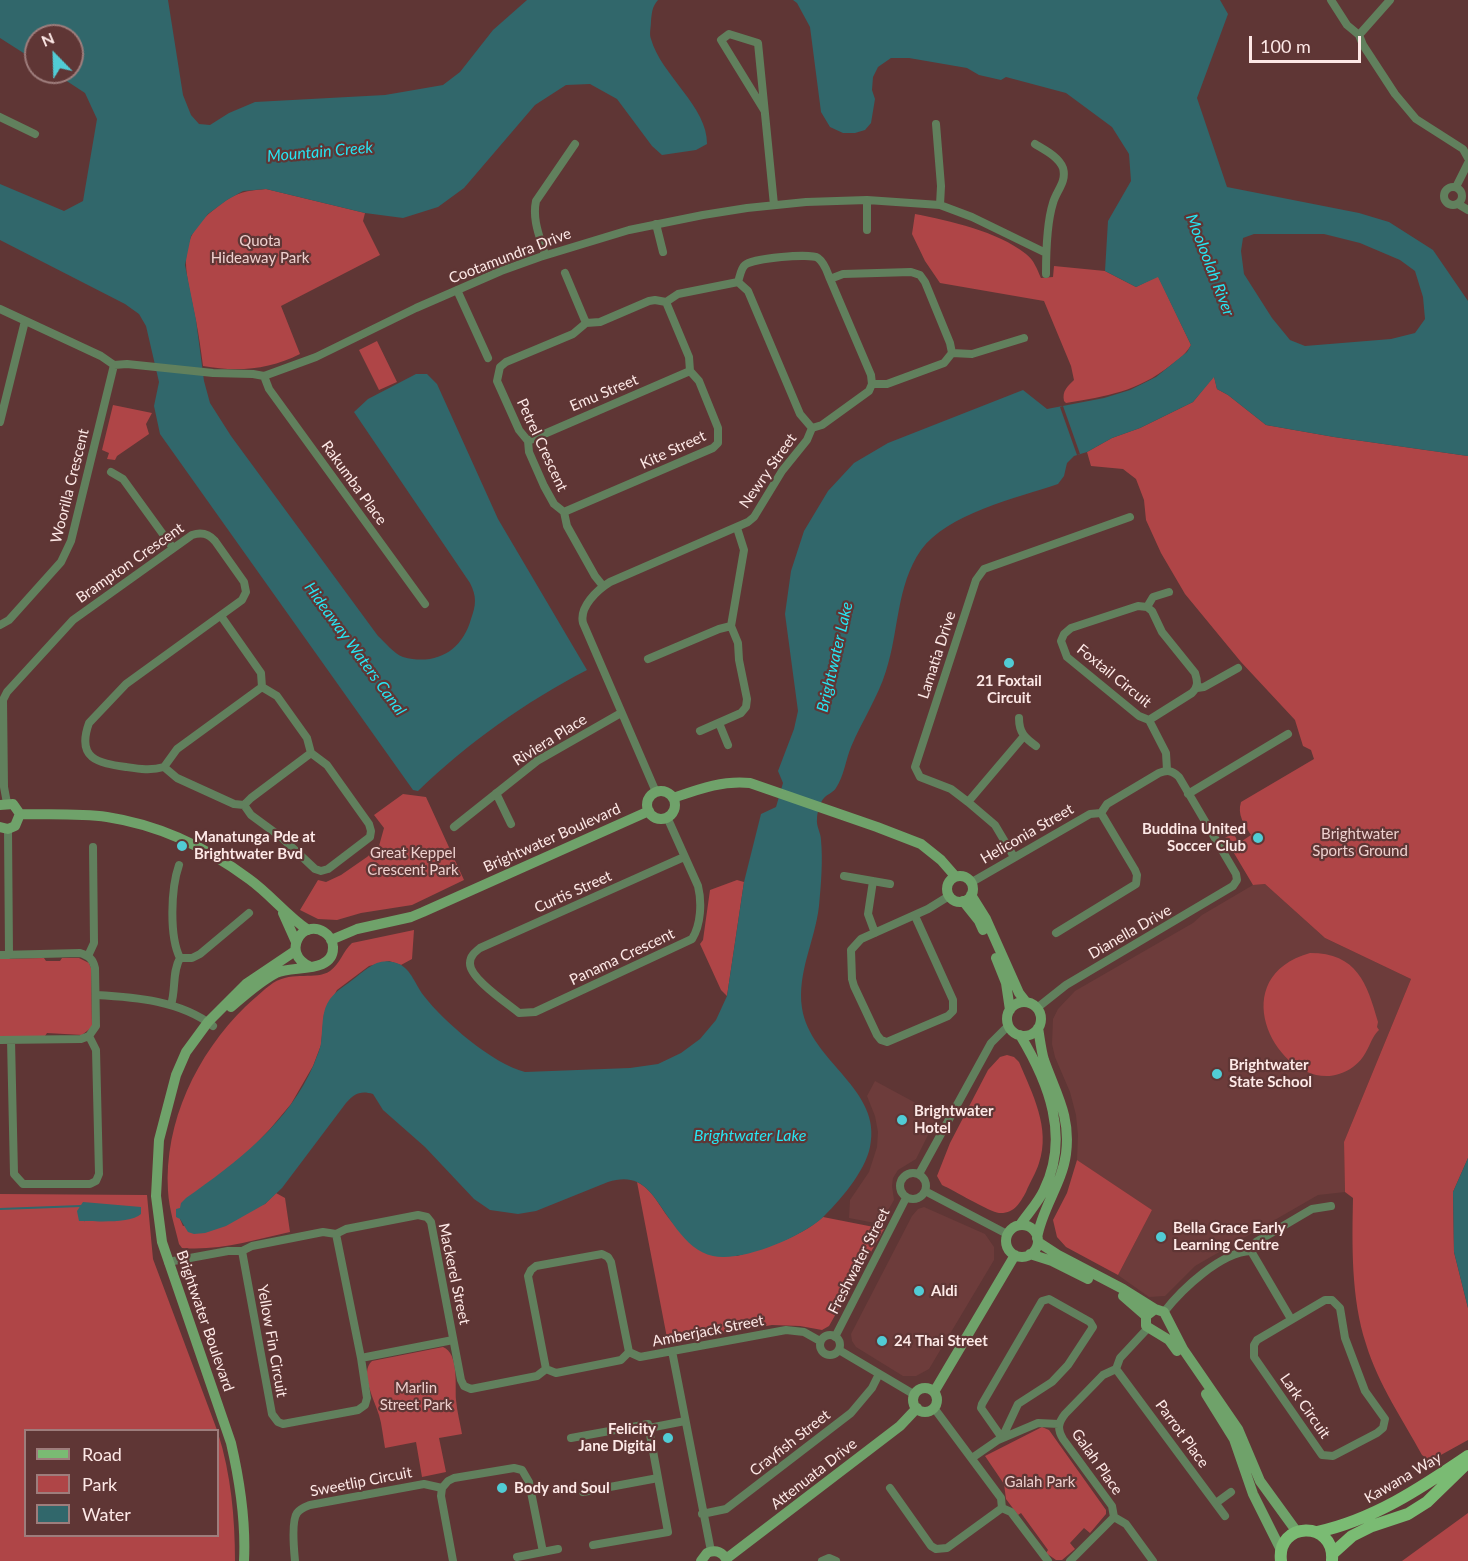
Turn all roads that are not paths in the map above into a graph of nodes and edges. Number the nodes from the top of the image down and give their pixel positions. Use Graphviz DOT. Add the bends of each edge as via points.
graph roads {
  1 [pos="1331,0"];
  2 [pos="1390,0"];
  3 [pos="1359,35"];
  4 [pos="764,110"];
  5 [pos="0,117"];
  6 [pos="936,124"];
  7 [pos="35,134"];
  8 [pos="575,144"];
  9 [pos="1035,144"];
  10 [pos="1465,148"];
  11 [pos="1468,158"];
  12 [pos="1468,163"];
  13 [pos="1456,187"];
  14 [pos="867,200"];
  15 [pos="1458,204"];
  16 [pos="774,205"];
  17 [pos="940,205"];
  18 [pos="1468,210"];
  19 [pos="656,224"];
  20 [pos="867,230"];
  21 [pos="663,252"];
  22 [pos="1047,253"];
  23 [pos="545,255"];
  24 [pos="565,273"];
  25 [pos="1046,274"];
  26 [pos="830,279"];
  27 [pos="738,282"];
  28 [pos="457,290"];
  29 [pos="666,302"];
  30 [pos="0,309"];
  31 [pos="25,321"];
  32 [pos="586,323"];
  33 [pos="1024,338"];
  34 [pos="951,353"];
  35 [pos="488,358"];
  36 [pos="114,365"];
  37 [pos="690,371"];
  38 [pos="264,376"];
  39 [pos="872,384"];
  40 [pos="0,422"];
  41 [pos="812,428"];
  42 [pos="528,441"];
  43 [pos="111,472"];
  44 [pos="564,512"];
  45 [pos="1130,517"];
  46 [pos="737,528"];
  47 [pos="173,548"];
  48 [pos="603,586"];
  49 [pos="1168,592"];
  50 [pos="426,604"];
  51 [pos="1147,607"];
  52 [pos="221,616"];
  53 [pos="0,625"];
  54 [pos="731,626"];
  55 [pos="648,659"];
  56 [pos="1238,668"];
  57 [pos="262,687"];
  58 [pos="1197,688"];
  59 [pos="3,689"];
  60 [pos="621,713"];
  61 [pos="1019,718"];
  62 [pos="1149,720"];
  63 [pos="718,723"];
  64 [pos="700,731"];
  65 [pos="1288,734"];
  66 [pos="1023,736"];
  67 [pos="728,745"];
  68 [pos="1036,746"];
  69 [pos="311,753"];
  70 [pos="2,762"];
  71 [pos="164,767"];
  72 [pos="1167,770"];
  73 [pos="656,792"];
  74 [pos="496,793"];
  75 [pos="1188,794"];
  76 [pos="673,798"];
  77 [pos="968,802"];
  78 [pos="3,804"];
  79 [pos="244,805"];
  80 [pos="649,811"];
  81 [pos="1101,813"];
  82 [pos="20,814"];
  83 [pos="667,817"];
  84 [pos="511,824"];
  85 [pos="454,827"];
  86 [pos="4,828"];
  87 [pos="93,847"];
  88 [pos="684,856"];
  89 [pos="1014,857"];
  90 [pos="179,865"];
  91 [pos="4,870"];
  92 [pos="844,876"];
  93 [pos="956,876"];
  94 [pos="873,881"];
  95 [pos="972,882"];
  96 [pos="890,884"];
  97 [pos="949,896"];
  98 [pos="968,898"];
  99 [pos="282,910"];
  100 [pos="249,913"];
  101 [pos="915,916"];
  102 [pos="308,930"];
  103 [pos="875,933"];
  104 [pos="1056,933"];
  105 [pos="332,940"];
  106 [pos="296,946"];
  107 [pos="473,953"];
  108 [pos="4,955"];
  109 [pos="88,956"];
  110 [pos="180,958"];
  111 [pos="309,966"];
  112 [pos="96,995"];
  113 [pos="1026,1002"];
  114 [pos="171,1005"];
  115 [pos="1036,1008"];
  116 [pos="1010,1010"];
  117 [pos="211,1024"];
  118 [pos="1008,1026"];
  119 [pos="1038,1028"];
  120 [pos="1020,1035"];
  121 [pos="89,1036"];
  122 [pos="0,1040"];
  123 [pos="11,1040"];
  124 [pos="919,1174"];
  125 [pos="925,1191"];
  126 [pos="906,1198"];
  127 [pos="1330,1206"];
  128 [pos="1020,1225"];
  129 [pos="336,1234"];
  130 [pos="1007,1234"];
  131 [pos="1038,1240"];
  132 [pos="242,1251"];
  133 [pos="1251,1251"];
  134 [pos="1030,1254"];
  135 [pos="1015,1255"];
  136 [pos="168,1262"];
  137 [pos="1158,1315"];
  138 [pos="1291,1319"];
  139 [pos="1152,1330"];
  140 [pos="835,1336"];
  141 [pos="453,1340"];
  142 [pos="820,1341"];
  143 [pos="839,1350"];
  144 [pos="672,1351"];
  145 [pos="629,1353"];
  146 [pos="362,1358"];
  147 [pos="546,1369"];
  148 [pos="1116,1369"];
  149 [pos="879,1374"];
  150 [pos="464,1386"];
  151 [pos="934,1392"];
  152 [pos="915,1395"];
  153 [pos="917,1408"];
  154 [pos="934,1408"];
  155 [pos="685,1421"];
  156 [pos="1059,1424"];
  157 [pos="649,1428"];
  158 [pos="571,1438"];
  159 [pos="1002,1438"];
  160 [pos="1468,1456"];
  161 [pos="972,1458"];
  162 [pos="1468,1462"];
  163 [pos="658,1478"];
  164 [pos="442,1488"];
  165 [pos="890,1488"];
  166 [pos="583,1492"];
  167 [pos="1231,1492"];
  168 [pos="1216,1503"];
  169 [pos="1002,1508"];
  170 [pos="702,1514"];
  171 [pos="1225,1516"];
  172 [pos="1114,1517"];
  173 [pos="1297,1532"];
  174 [pos="1317,1532"];
  175 [pos="593,1545"];
  176 [pos="558,1549"];
  177 [pos="711,1551"];
  178 [pos="543,1552"];
  179 [pos="517,1557"];
  180 [pos="1281,1558"];
  181 [pos="1332,1558"];
  182 [pos="727,1560"];
  183 [pos="244,1561"];
  184 [pos="295,1561"];
  185 [pos="453,1561"];
  186 [pos="701,1561"];
  187 [pos="822,1561"];
  188 [pos="836,1561"];
  189 [pos="1048,1561"];
  190 [pos="1070,1561"];
  191 [pos="1153,1561"];
  1 -- 3 [label="street" via="1347,25"];
  2 -- 3 [label="street"];
  3 -- 10 [label="street" via="1395,94 1416,119"];
  4 -- 4 [label="street" via="721,40 729,34 758,43"];
  4 -- 16 [label="street"];
  5 -- 7 [label="street"];
  6 -- 17 [label="street"];
  8 -- 23 [label="street" via="536,201 535,221"];
  9 -- 22 [label="street" via="1060,162 1064,171 1052,204"];
  10 -- 11 [label="street"];
  12 -- 13 [label="street"];
  13 -- 15 [label="street" via="1462,195"];
  13 -- 15 [label="street" via="1449,188 1444,196 1449,204"];
  14 -- 16 [label="street, Cootamundra Drive"];
  14 -- 17 [label="street, Cootamundra Drive"];
  14 -- 20 [label="street"];
  15 -- 18 [label="street"];
  16 -- 19 [label="street, Cootamundra Drive"];
  17 -- 22 [label="street, Cootamundra Drive"];
  19 -- 21 [label="street"];
  19 -- 23 [label="street, Cootamundra Drive"];
  22 -- 25 [label="street"];
  23 -- 28 [label="street, Cootamundra Drive"];
  24 -- 32 [label="street"];
  26 -- 27 [label="street" via="823,263 808,255 746,263"];
  26 -- 34 [label="street" via="860,273 920,275"];
  26 -- 39 [label="street"];
  27 -- 29 [label="street, Petrel Crescent" via="678,294"];
  27 -- 41 [label="street" via="748,291 800,414"];
  28 -- 35 [label="street"];
  28 -- 38 [label="street, Cootamundra Drive" via="316,357"];
  29 -- 32 [label="street, Petrel Crescent" via="649,301 600,322"];
  29 -- 37 [label="street, Kite Street"];
  30 -- 31 [label="street, Cootamundra Drive"];
  31 -- 36 [label="street, Cootamundra Drive"];
  31 -- 40 [label="street"];
  32 -- 42 [label="street, Petrel Crescent" via="573,334 500,367 497,381"];
  33 -- 34 [label="street" via="972,354"];
  34 -- 39 [label="street" via="944,363 887,384"];
  36 -- 38 [label="street, Cootamundra Drive"];
  36 -- 53 [label="street, Woorilla Crescent" via="67,552 9,620"];
  37 -- 42 [label="street, Emu Street"];
  37 -- 44 [label="street, Kite Street" via="699,381 718,428 718,444"];
  38 -- 50 [label="street, Rakumba Place" via="269,389"];
  39 -- 41 [label="street, Newry Street" via="869,391"];
  41 -- 46 [label="street, Newry Street" via="754,517"];
  42 -- 44 [label="street, Petrel Crescent" via="544,486 554,504"];
  43 -- 47 [label="street" via="123,479"];
  44 -- 48 [label="street, Petrel Crescent" via="567,526"];
  45 -- 77 [label="street, Lamatia Drive" via="979,574 915,767 920,777 945,785"];
  46 -- 48 [label="street, Newry Street"];
  46 -- 54 [label="street" via="744,550"];
  47 -- 52 [label="street, Brampton Crescent" via="192,535 210,536 244,582 246,592 242,600"];
  47 -- 59 [label="street, Brampton Crescent" via="64,627"];
  48 -- 60 [label="street, Newry Street" via="584,607 582,618"];
  49 -- 51 [label="street, Foxtail Circuit" via="1153,597"];
  51 -- 58 [label="street" via="1155,615 1161,633 1195,673"];
  51 -- 62 [label="street, Foxtail Circuit" via="1133,607 1071,628 1061,641 1067,657"];
  52 -- 57 [label="street" via="261,673"];
  52 -- 71 [label="street, Brampton Crescent" via="126,684 89,723 86,747 100,763 148,770"];
  54 -- 55 [label="street"];
  54 -- 63 [label="street" via="738,643 746,707"];
  56 -- 58 [label="street, Foxtail Circuit"];
  57 -- 69 [label="street" via="278,696 307,738"];
  57 -- 71 [label="street" via="177,748"];
  58 -- 62 [label="street, Foxtail Circuit"];
  59 -- 70 [label="street, Brampton Crescent"];
  60 -- 73 [label="street, Newry Street"];
  60 -- 74 [label="street, Riviera Place" via="537,761"];
  61 -- 66 [label="street"];
  62 -- 72 [label="street, Foxtail Circuit" via="1166,753"];
  63 -- 64 [label="street"];
  63 -- 67 [label="street"];
  65 -- 75 [label="street"];
  66 -- 68 [label="street"];
  66 -- 77 [label="street"];
  69 -- 79 [label="street"];
  69 -- 79 [label="street" via="327,765 369,824 367,842 321,871 251,815"];
  70 -- 78 [label="street, Brampton Crescent"];
  71 -- 79 [label="street" via="177,778"];
  72 -- 75 [label="street" via="1179,777"];
  72 -- 81 [label="street, Heliconia Street" via="1107,804"];
  73 -- 76 [label="street" via="664,791"];
  73 -- 80 [label="street" via="648,800"];
  74 -- 84 [label="street"];
  74 -- 85 [label="street, Riviera Place"];
  75 -- 115 [label="street, Dianella Drive" via="1236,874 1233,886 1066,985"];
  76 -- 83 [label="street" via="674,810"];
  76 -- 93 [label="street" via="717,784 736,782 765,788 921,844"];
  77 -- 89 [label="street, Lamatia Drive" via="994,825"];
  78 -- 82 [label="street" via="16,807"];
  80 -- 83 [label="street" via="655,817"];
  80 -- 105 [label="street, Brightwater Boulevard" via="411,917 357,929"];
  81 -- 89 [label="street, Heliconia Street" via="1090,814"];
  81 -- 104 [label="street" via="1135,870 1136,884"];
  82 -- 86 [label="street" via="18,822"];
  82 -- 99 [label="street" via="106,817 170,832 251,879"];
  83 -- 88 [label="street, Panama Crescent"];
  86 -- 91 [label="street"];
  87 -- 109 [label="street" via="94,943"];
  88 -- 107 [label="street, Curtis Street"];
  88 -- 107 [label="street, Panama Crescent" via="701,896 697,931 692,939 545,1008 527,1014 519,1012 474,976 470,963"];
  89 -- 95 [label="street, Heliconia Street"];
  90 -- 110 [label="street" via="174,880 174,943"];
  91 -- 108 [label="street"];
  92 -- 94 [label="street"];
  93 -- 95 [label="street"];
  93 -- 97 [label="street" via="947,885"];
  94 -- 96 [label="street"];
  94 -- 103 [label="street" via="868,914"];
  95 -- 98 [label="street"];
  97 -- 98 [label="street" via="955,901"];
  97 -- 101 [label="street"];
  98 -- 113 [label="street" via="986,919"];
  98 -- 116 [label="street" via="1001,970"];
  99 -- 102 [label="street"];
  99 -- 106 [label="street"];
  100 -- 110 [label="street" via="200,954"];
  101 -- 103 [label="street"];
  101 -- 103 [label="street" via="955,1005 948,1016 887,1042 877,1035 852,979 851,950 861,939"];
  102 -- 105 [label="street" via="319,930"];
  102 -- 106 [label="street"];
  105 -- 111 [label="street" via="330,958 321,966"];
  106 -- 111 [label="street" via="299,960"];
  106 -- 117 [label="street, Brightwater Boulevard" via="246,984"];
  108 -- 109 [label="street"];
  109 -- 112 [label="street" via="95,968"];
  110 -- 114 [label="street" via="175,966"];
  111 -- 117 [label="street, Brightwater Boulevard" via="277,972"];
  112 -- 114 [label="street"];
  112 -- 121 [label="street" via="96,1026"];
  113 -- 115 [label="street"];
  113 -- 116 [label="street"];
  114 -- 117 [label="street"];
  115 -- 119 [label="street" via="1041,1018"];
  116 -- 118 [label="street"];
  117 -- 136 [label="street, Brightwater Boulevard" via="186,1052 159,1140 158,1221"];
  118 -- 120 [label="street"];
  118 -- 124 [label="street" via="991,1043"];
  119 -- 120 [label="street" via="1030,1035"];
  119 -- 131 [label="street" via="1044,1060 1063,1106 1067,1138 1062,1170 1044,1211"];
  120 -- 128 [label="street" via="1044,1085 1057,1132 1051,1174 1036,1205"];
  121 -- 123 [label="street"];
  121 -- 123 [label="street" via="96,1050 99,1174 90,1184 23,1185 14,1174"];
  122 -- 123 [label="street"];
  124 -- 125 [label="street" via="926,1183"];
  124 -- 126 [label="street" via="910,1172 900,1182 900,1191"];
  125 -- 126 [label="street" via="919,1198"];
  125 -- 130 [label="street"];
  126 -- 140 [label="street, Freshwater Street"];
  127 -- 133 [label="street" via="1312,1209 1256,1242"];
  128 -- 130 [label="street"];
  128 -- 131 [label="street" via="1029,1227"];
  129 -- 132 [label="street, Mackerel Street" via="323,1233"];
  129 -- 141 [label="street, Mackerel Street" via="346,1228 418,1215 427,1217"];
  129 -- 146 [label="street, Yellow Fin Circuit"];
  130 -- 135 [label="street" via="1008,1249"];
  131 -- 134 [label="street"];
  131 -- 137 [label="street" via="1058,1255 1123,1289"];
  132 -- 136 [label="street, Mackerel Street"];
  132 -- 146 [label="street, Yellow Fin Circuit" via="272,1414 278,1422 358,1410 365,1405"];
  133 -- 137 [label="street" via="1240,1251 1198,1276"];
  133 -- 138 [label="street"];
  134 -- 135 [label="street"];
  134 -- 137 [label="street" via="1052,1261"];
  135 -- 151 [label="street"];
  136 -- 183 [label="street, Brightwater Boulevard" via="231,1443 244,1517"];
  137 -- 139 [label="street" via="1145,1323"];
  137 -- 139 [label="street" via="1165,1328"];
  137 -- 173 [label="street" via="1238,1429 1260,1480"];
  138 -- 138 [label="street, Lark Circuit" via="1257,1340 1254,1357 1322,1455 1333,1456 1377,1433 1385,1419 1365,1391 1337,1303 1325,1300"];
  139 -- 148 [label="street, Galah Place" via="1120,1358"];
  139 -- 180 [label="street" via="1169,1340 1234,1438"];
  140 -- 142 [label="street" via="826,1335"];
  140 -- 143 [label="street"];
  141 -- 146 [label="street"];
  141 -- 150 [label="street, Mackerel Street"];
  142 -- 143 [label="street" via="821,1352 827,1356"];
  142 -- 144 [label="street, Amberjack Street" via="804,1332 786,1330"];
  143 -- 149 [label="street"];
  144 -- 145 [label="street, Amberjack Street" via="640,1357"];
  144 -- 155 [label="street"];
  145 -- 147 [label="street, Amberjack Street" via="621,1360 556,1373"];
  145 -- 147 [label="street" via="608,1257 602,1254 536,1266 528,1276"];
  147 -- 150 [label="street, Amberjack Street" via="537,1376 471,1389"];
  148 -- 156 [label="street, Galah Place" via="1103,1375"];
  148 -- 168 [label="street, Parrot Place"];
  149 -- 152 [label="street"];
  149 -- 170 [label="street, Crayfish Street" via="851,1413 726,1509"];
  151 -- 152 [label="street" via="924,1388"];
  151 -- 154 [label="street"];
  152 -- 153 [label="street" via="913,1402"];
  153 -- 154 [label="street" via="926,1412"];
  153 -- 182 [label="street, Attenuata Drive" via="900,1426"];
  154 -- 161 [label="street"];
  155 -- 157 [label="street"];
  155 -- 170 [label="street"];
  156 -- 159 [label="street" via="1038,1423"];
  156 -- 172 [label="street, Galah Place" via="1062,1438 1112,1506"];
  157 -- 158 [label="street" via="648,1424"];
  157 -- 163 [label="street"];
  159 -- 159 [label="street" via="982,1404 1042,1301 1049,1299 1093,1327 1052,1382 1018,1404"];
  159 -- 161 [label="street"];
  160 -- 174 [label="main road, Kawana Way" via="1381,1510 1338,1528"];
  161 -- 169 [label="street" via="1001,1498"];
  162 -- 181 [label="main road, Kawana Way" via="1427,1502 1408,1514 1352,1536"];
  163 -- 166 [label="street"];
  163 -- 175 [label="street" via="668,1532"];
  164 -- 178 [label="street" via="454,1478 522,1470 529,1482"];
  164 -- 184 [label="street, Sweetlip Circuit" via="424,1484 301,1509 294,1522"];
  164 -- 185 [label="street"];
  165 -- 169 [label="street" via="936,1549 947,1548"];
  167 -- 168 [label="street"];
  168 -- 171 [label="street, Parrot Place"];
  169 -- 189 [label="street" via="1011,1512"];
  170 -- 177 [label="street"];
  172 -- 190 [label="street"];
  172 -- 191 [label="street, Galah Place" via="1126,1524"];
  173 -- 174 [label="main road, Kawana Way"];
  173 -- 180 [label="main road" via="1284,1542"];
  174 -- 181 [label="main road" via="1328,1541"];
  176 -- 178 [label="street"];
  177 -- 182 [label="street" via="719,1551"];
  177 -- 186 [label="street"];
  178 -- 179 [label="street"];
  187 -- 188 [label="street"];
}
